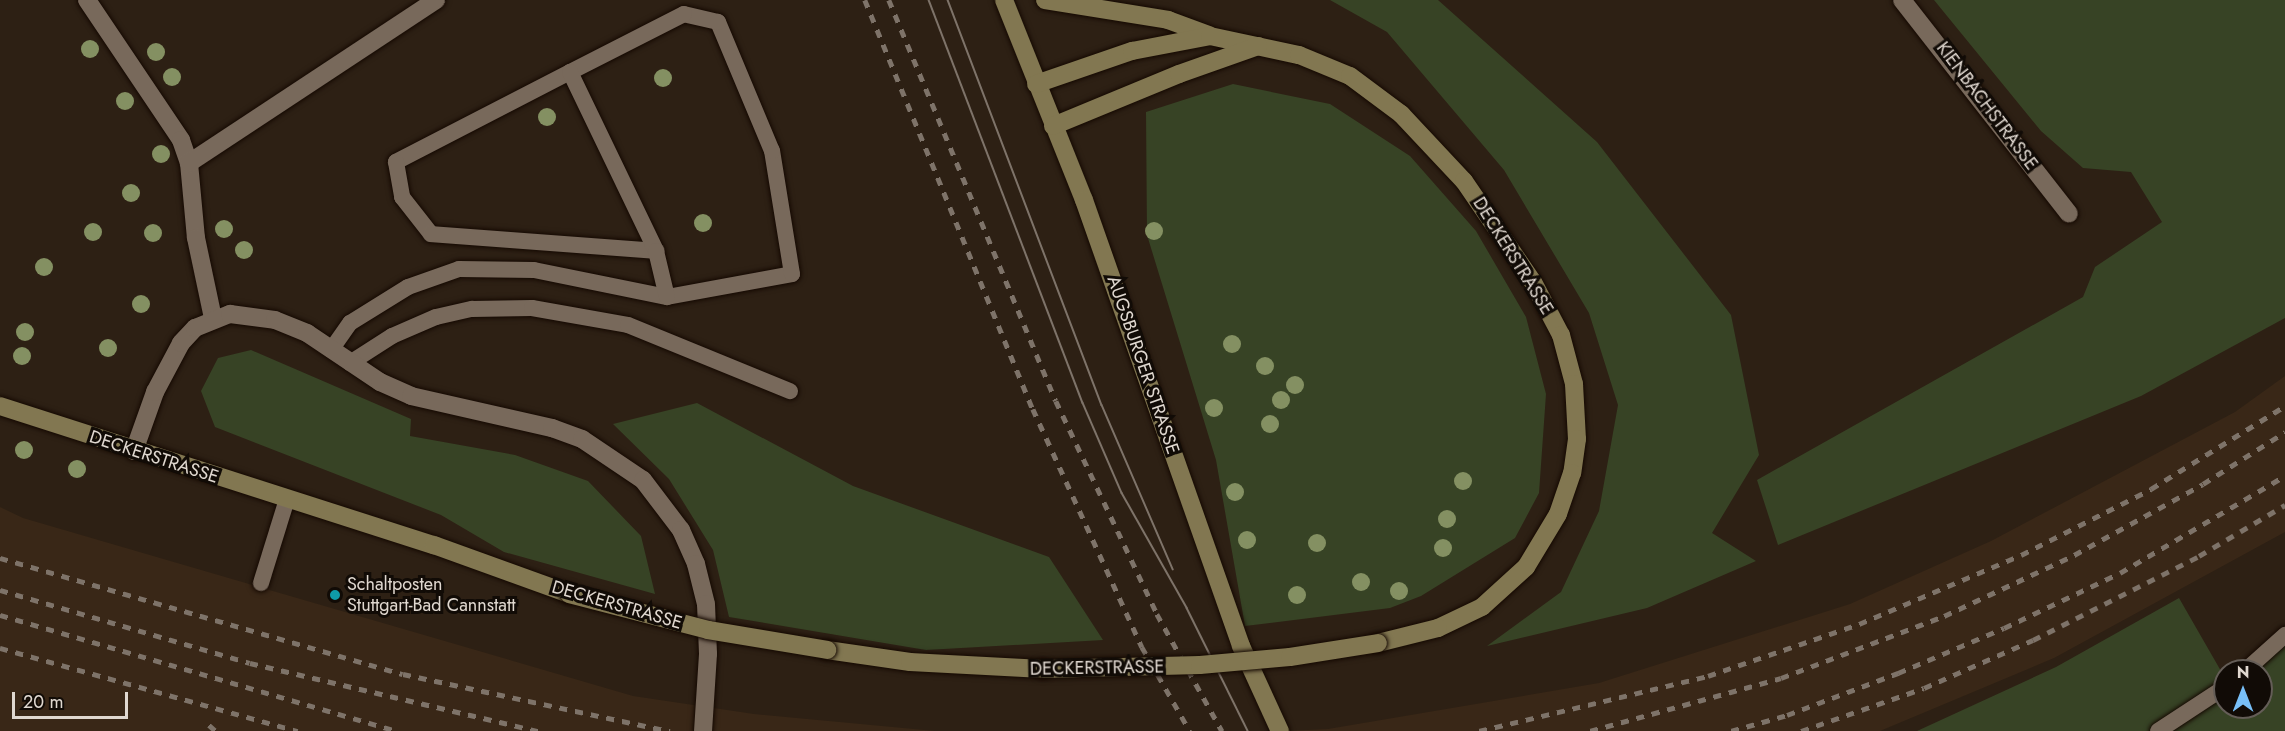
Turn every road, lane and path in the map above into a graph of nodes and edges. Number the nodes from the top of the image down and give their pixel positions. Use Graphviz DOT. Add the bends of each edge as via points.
graph roads {
  1 [pos="87,0"];
  2 [pos="436,0"];
  3 [pos="1004,0"];
  4 [pos="1045,0"];
  5 [pos="1902,0"];
  6 [pos="1210,36"];
  7 [pos="1258,46"];
  8 [pos="570,72"];
  9 [pos="1036,84"];
  10 [pos="1053,126"];
  11 [pos="189,163"];
  12 [pos="2069,214"];
  13 [pos="656,251"];
  14 [pos="667,297"];
  15 [pos="213,318"];
  16 [pos="331,350"];
  17 [pos="350,363"];
  18 [pos="790,391"];
  19 [pos="0,406"];
  20 [pos="134,451"];
  21 [pos="287,499"];
  22 [pos="261,583"];
  23 [pos="2285,635"];
  24 [pos="2258,659"];
  25 [pos="2213,695"];
  26 [pos="703,731"];
  27 [pos="1280,731"];
  28 [pos="2158,731"];
  1 -- 11 [label="street" via="181,140"];
  2 -- 11 [label="street"];
  3 -- 9 [label="street, AUGSBURGER STRASSE"];
  4 -- 6 [label="street" via="1168,20"];
  5 -- 12 [label="street, KIENBACHSTRASSE"];
  6 -- 7 [label="street, DECKERSTRASSE"];
  6 -- 9 [label="street, DECKERSTRASSE" via="1132,51"];
  7 -- 10 [label="street"];
  7 -- 21 [label="street, DECKERSTRASSE, bridge" via="1299,54 1350,76 1401,114 1443,156 1481,204 1533,282 1561,335 1574,384 1577,439 1572,473 1551,530 1526,567 1494,598 1469,615 1438,628 1378,643 1200,665 1043,669 910,662 708,630 569,594 434,545"];
  8 -- 13 [label="lane"];
  8 -- 13 [label="lane" via="396,162 402,197 431,234"];
  8 -- 14 [label="lane" via="684,14 718,22 772,151 792,274"];
  9 -- 10 [label="street, AUGSBURGER STRASSE"];
  10 -- 27 [label="street, AUGSBURGER STRASSE" via="1113,277 1241,646"];
  11 -- 15 [label="street" via="196,238"];
  13 -- 14 [label="lane"];
  14 -- 16 [label="lane" via="534,270 459,269 408,287 350,323"];
  15 -- 16 [label="street" via="231,314 275,320 307,333"];
  15 -- 20 [label="street" via="195,328 181,343 155,392"];
  16 -- 17 [label="street"];
  17 -- 18 [label="lane" via="392,336 436,317 471,309 532,308 628,325"];
  17 -- 26 [label="street" via="411,396 552,428 582,439 643,480 681,530 696,564 706,604 708,654"];
  19 -- 20 [label="street, DECKERSTRASSE"];
  20 -- 21 [label="street, DECKERSTRASSE"];
  21 -- 22 [label="lane"];
  23 -- 24 [label="lane"];
  25 -- 28 [label="lane"];
}
